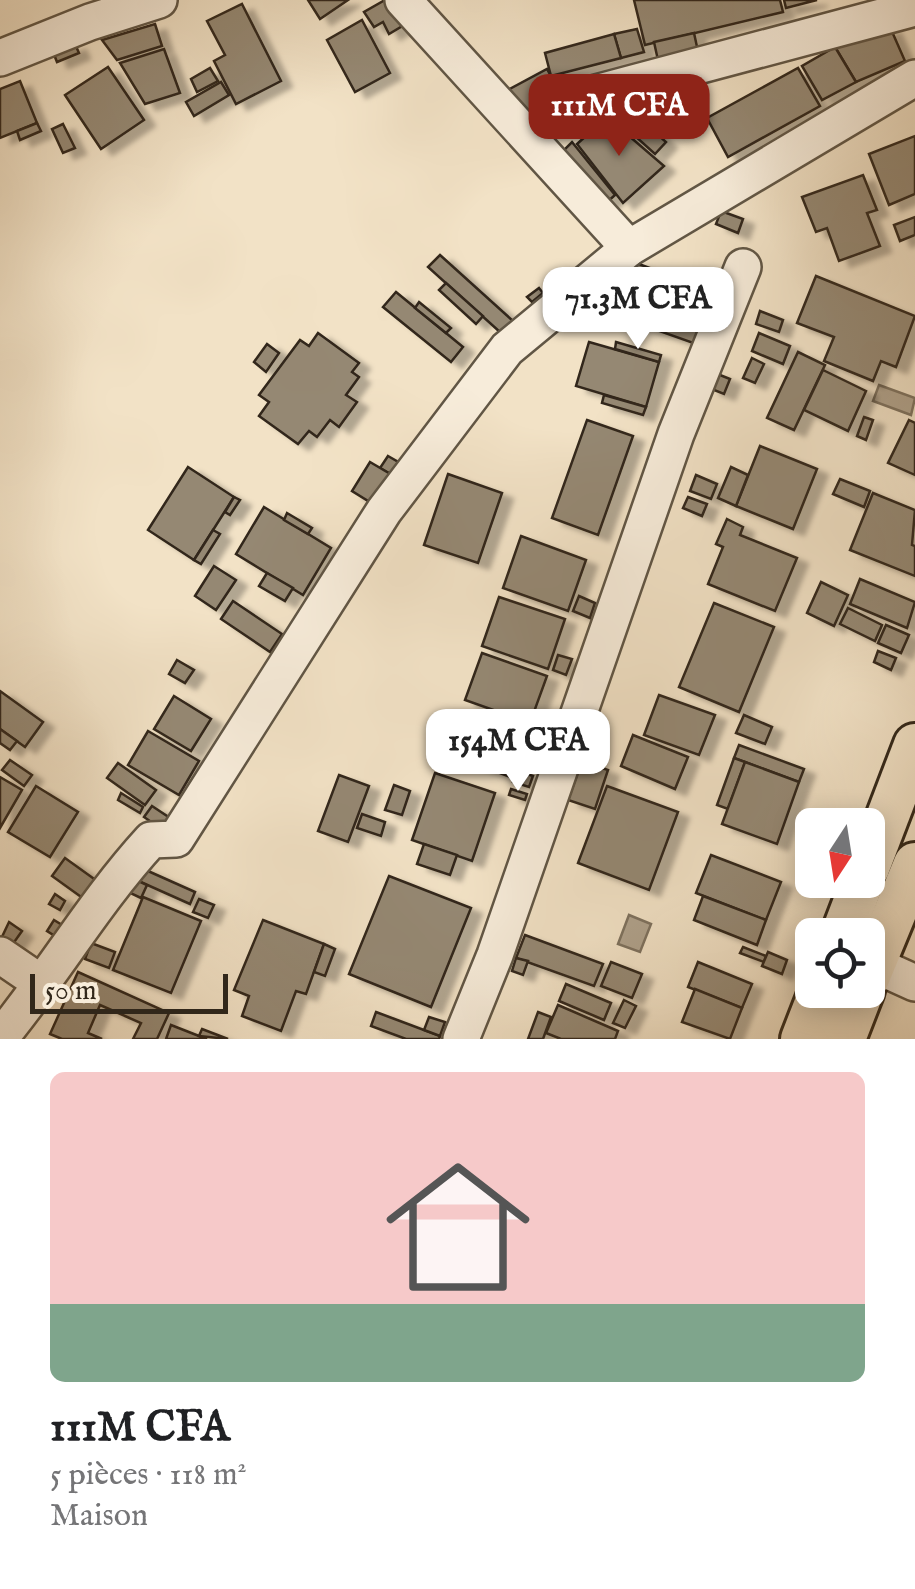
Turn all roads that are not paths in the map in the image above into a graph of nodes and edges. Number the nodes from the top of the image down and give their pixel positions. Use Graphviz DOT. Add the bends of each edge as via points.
graph roads {
  1 [pos="403,0"];
  2 [pos="155,1"];
  3 [pos="915,8"];
  4 [pos="0,58"];
  5 [pos="915,78"];
  6 [pos="596,93"];
  7 [pos="629,248"];
  8 [pos="743,267"];
  9 [pos="915,745"];
  10 [pos="885,824"];
  11 [pos="915,864"];
  12 [pos="885,937"];
  13 [pos="0,955"];
  14 [pos="885,980"];
  15 [pos="915,983"];
  16 [pos="44,985"];
  17 [pos="813,1008"];
  18 [pos="856,1008"];
  19 [pos="0,1038"];
  20 [pos="461,1039"];
  21 [pos="802,1039"];
  22 [pos="844,1039"];
  1 -- 7 [label="street"];
  2 -- 4 [label="street"];
  3 -- 6 [label="street"];
  5 -- 7 [label="street"];
  7 -- 16 [label="street" via="508,349 384,511 176,840 151,840"];
  8 -- 20 [label="street" via="676,434"];
  9 -- 10 [label="main road"];
  11 -- 12 [label="main road"];
  13 -- 16 [label="street"];
  14 -- 15 [label="street"];
  16 -- 19 [label="street"];
  17 -- 21 [label="main road"];
  18 -- 22 [label="main road"];
}
